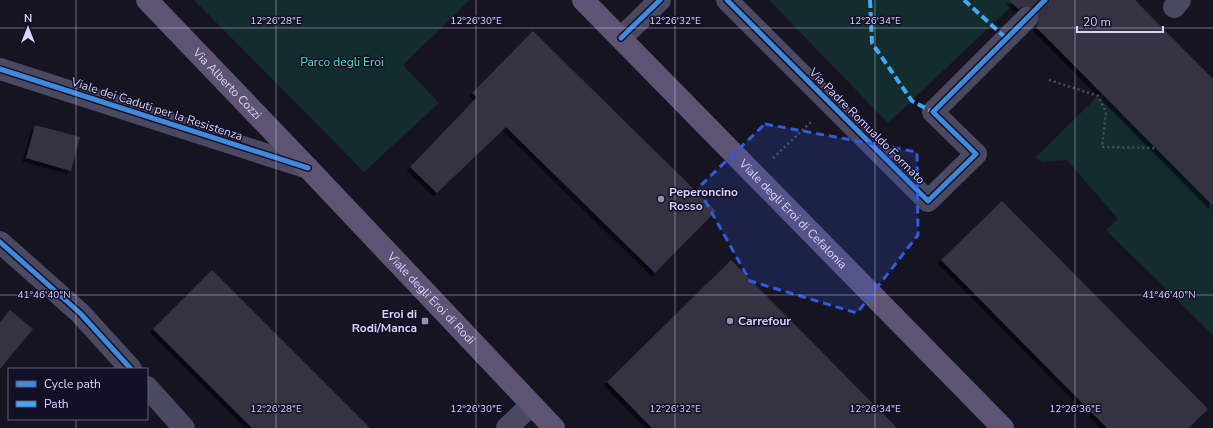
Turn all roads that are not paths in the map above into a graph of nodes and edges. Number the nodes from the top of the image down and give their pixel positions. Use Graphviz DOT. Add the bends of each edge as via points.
graph roads {
  1 [pos="147,0"];
  2 [pos="583,0"];
  3 [pos="660,0"];
  4 [pos="727,0"];
  5 [pos="1027,18"];
  6 [pos="621,38"];
  7 [pos="0,69"];
  8 [pos="308,168"];
  9 [pos="1,245"];
  10 [pos="130,368"];
  11 [pos="148,388"];
  12 [pos="531,404"];
  13 [pos="184,428"];
  14 [pos="507,428"];
  15 [pos="554,428"];
  16 [pos="1003,428"];
  1 -- 8 [label="main road, Via Alberto Cozzi"];
  2 -- 6 [label="main road, Viale degli Eroi di Cefalonia"];
  3 -- 6 [label="street"];
  4 -- 5 [label="street, Via Padre Romualdo Formato" via="928,201 976,154 933,112"];
  6 -- 16 [label="main road, Viale degli Eroi di Cefalonia"];
  7 -- 8 [label="street, Viale dei Caduti per la Resistenza"];
  8 -- 12 [label="main road, Viale degli Eroi di Rodi"];
  9 -- 10 [label="street" via="80,313"];
  11 -- 13 [label="street"];
  12 -- 14 [label="street"];
  12 -- 15 [label="main road, Viale degli Eroi di Rodi"];
}
